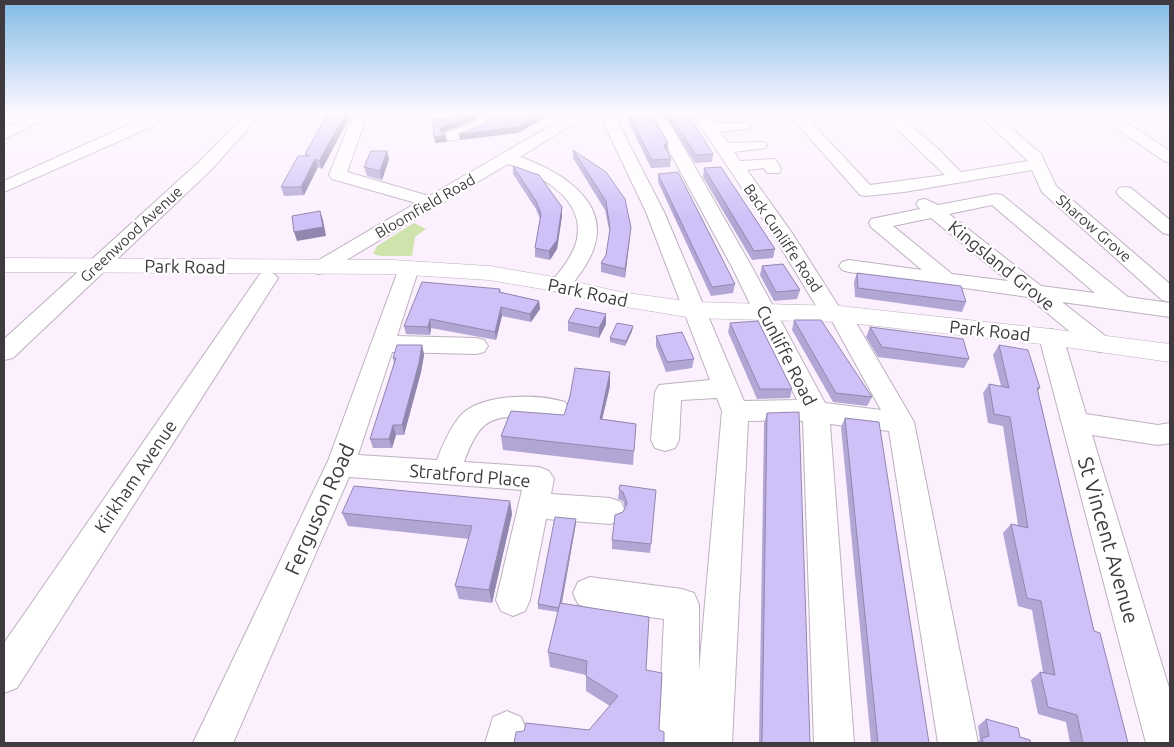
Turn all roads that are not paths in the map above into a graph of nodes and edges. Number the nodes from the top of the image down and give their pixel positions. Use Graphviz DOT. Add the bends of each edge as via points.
graph roads {
  1 [pos="89,148"];
  2 [pos="222,148"];
  3 [pos="348,148"];
  4 [pos="523,148"];
  5 [pos="658,148"];
  6 [pos="677,148"];
  7 [pos="723,148"];
  8 [pos="826,148"];
  9 [pos="927,148"];
  10 [pos="1024,148"];
  11 [pos="1155,148"];
  12 [pos="507,158"];
  13 [pos="1170,158"];
  14 [pos="1038,164"];
  15 [pos="773,169"];
  16 [pos="693,171"];
  17 [pos="956,177"];
  18 [pos="4,187"];
  19 [pos="904,187"];
  20 [pos="1125,192"];
  21 [pos="432,202"];
  22 [pos="933,210"];
  23 [pos="1170,229"];
  24 [pos="4,265"];
  25 [pos="98,265"];
  26 [pos="772,266"];
  27 [pos="849,266"];
  28 [pos="318,268"];
  29 [pos="409,268"];
  30 [pos="267,278"];
  31 [pos="947,280"];
  32 [pos="560,285"];
  33 [pos="1035,292"];
  34 [pos="1170,296"];
  35 [pos="1122,304"];
  36 [pos="693,310"];
  37 [pos="1170,310"];
  38 [pos="766,313"];
  39 [pos="836,314"];
  40 [pos="1051,337"];
  41 [pos="382,344"];
  42 [pos="1100,344"];
  43 [pos="476,346"];
  44 [pos="4,352"];
  45 [pos="1170,353"];
  46 [pos="730,400"];
  47 [pos="556,409"];
  48 [pos="816,412"];
  49 [pos="901,422"];
  50 [pos="1075,422"];
  51 [pos="1170,433"];
  52 [pos="665,440"];
  53 [pos="341,465"];
  54 [pos="446,473"];
  55 [pos="534,505"];
  56 [pos="610,511"];
  57 [pos="590,593"];
  58 [pos="513,600"];
  59 [pos="4,674"];
  60 [pos="213,743"];
  61 [pos="678,743"];
  62 [pos="712,743"];
  63 [pos="834,743"];
  64 [pos="958,743"];
  65 [pos="1166,743"];
  1 -- 18 [label="street"];
  2 -- 25 [label="street, Greenwood Avenue"];
  3 -- 21 [label="street" via="338,175"];
  4 -- 12 [label="street, Bloomfield Road"];
  5 -- 16 [label="street"];
  6 -- 16 [label="street, Cunliffe Road"];
  7 -- 16 [label="street, Back Cunliffe Road"];
  8 -- 19 [label="street" via="866,191"];
  9 -- 17 [label="street"];
  10 -- 14 [label="street, Sharow Grove"];
  11 -- 13 [label="street"];
  12 -- 21 [label="street, Bloomfield Road"];
  12 -- 32 [label="street" via="566,187 583,212 587,225 586,242"];
  14 -- 17 [label="street"];
  14 -- 34 [label="street, Sharow Grove" via="1048,188"];
  15 -- 16 [label="street" via="769,163"];
  16 -- 26 [label="street, Back Cunliffe Road"];
  16 -- 26 [label="street, Cunliffe Road"];
  16 -- 36 [label="street"];
  17 -- 19 [label="street"];
  19 -- 22 [label="street, Kingsland Grove"];
  20 -- 23 [label="street"];
  21 -- 28 [label="street, Bloomfield Road"];
  22 -- 31 [label="street" via="878,223"];
  22 -- 33 [label="street, Kingsland Grove"];
  22 -- 35 [label="street" via="996,199"];
  24 -- 25 [label="main road, Park Road"];
  25 -- 28 [label="main road, Park Road"];
  25 -- 44 [label="street, Greenwood Avenue"];
  26 -- 38 [label="street, Cunliffe Road"];
  26 -- 39 [label="street, Back Cunliffe Road"];
  27 -- 31 [label="street"];
  28 -- 29 [label="main road, Park Road"];
  29 -- 32 [label="main road, Park Road" via="489,273"];
  29 -- 41 [label="street, Ferguson Road"];
  30 -- 59 [label="street, Kirkham Avenue"];
  31 -- 33 [label="street"];
  32 -- 36 [label="main road, Park Road" via="620,299"];
  33 -- 35 [label="street"];
  33 -- 42 [label="street, Kingsland Grove"];
  35 -- 37 [label="street"];
  36 -- 38 [label="main road, Park Road"];
  36 -- 46 [label="street"];
  38 -- 39 [label="main road, Park Road"];
  38 -- 48 [label="street, Cunliffe Road"];
  39 -- 40 [label="main road, Park Road"];
  39 -- 49 [label="street, Back Cunliffe Road"];
  40 -- 42 [label="main road, Park Road"];
  40 -- 50 [label="street, St Vincent Avenue"];
  41 -- 43 [label="street"];
  41 -- 53 [label="street, Ferguson Road"];
  42 -- 45 [label="main road, Park Road"];
  46 -- 48 [label="street"];
  46 -- 52 [label="street" via="668,392"];
  46 -- 62 [label="street"];
  47 -- 54 [label="street" via="508,406 480,414 461,435"];
  48 -- 49 [label="street"];
  48 -- 63 [label="street, Cunliffe Road"];
  49 -- 64 [label="street, Back Cunliffe Road"];
  50 -- 51 [label="street" via="1158,435"];
  50 -- 65 [label="street, St Vincent Avenue"];
  53 -- 54 [label="street, Stratford Place"];
  53 -- 60 [label="street, Ferguson Road"];
  54 -- 55 [label="street, Stratford Place" via="539,479"];
  55 -- 56 [label="street"];
  55 -- 58 [label="street, Stratford Place"];
  57 -- 61 [label="street" via="682,604"];
}
